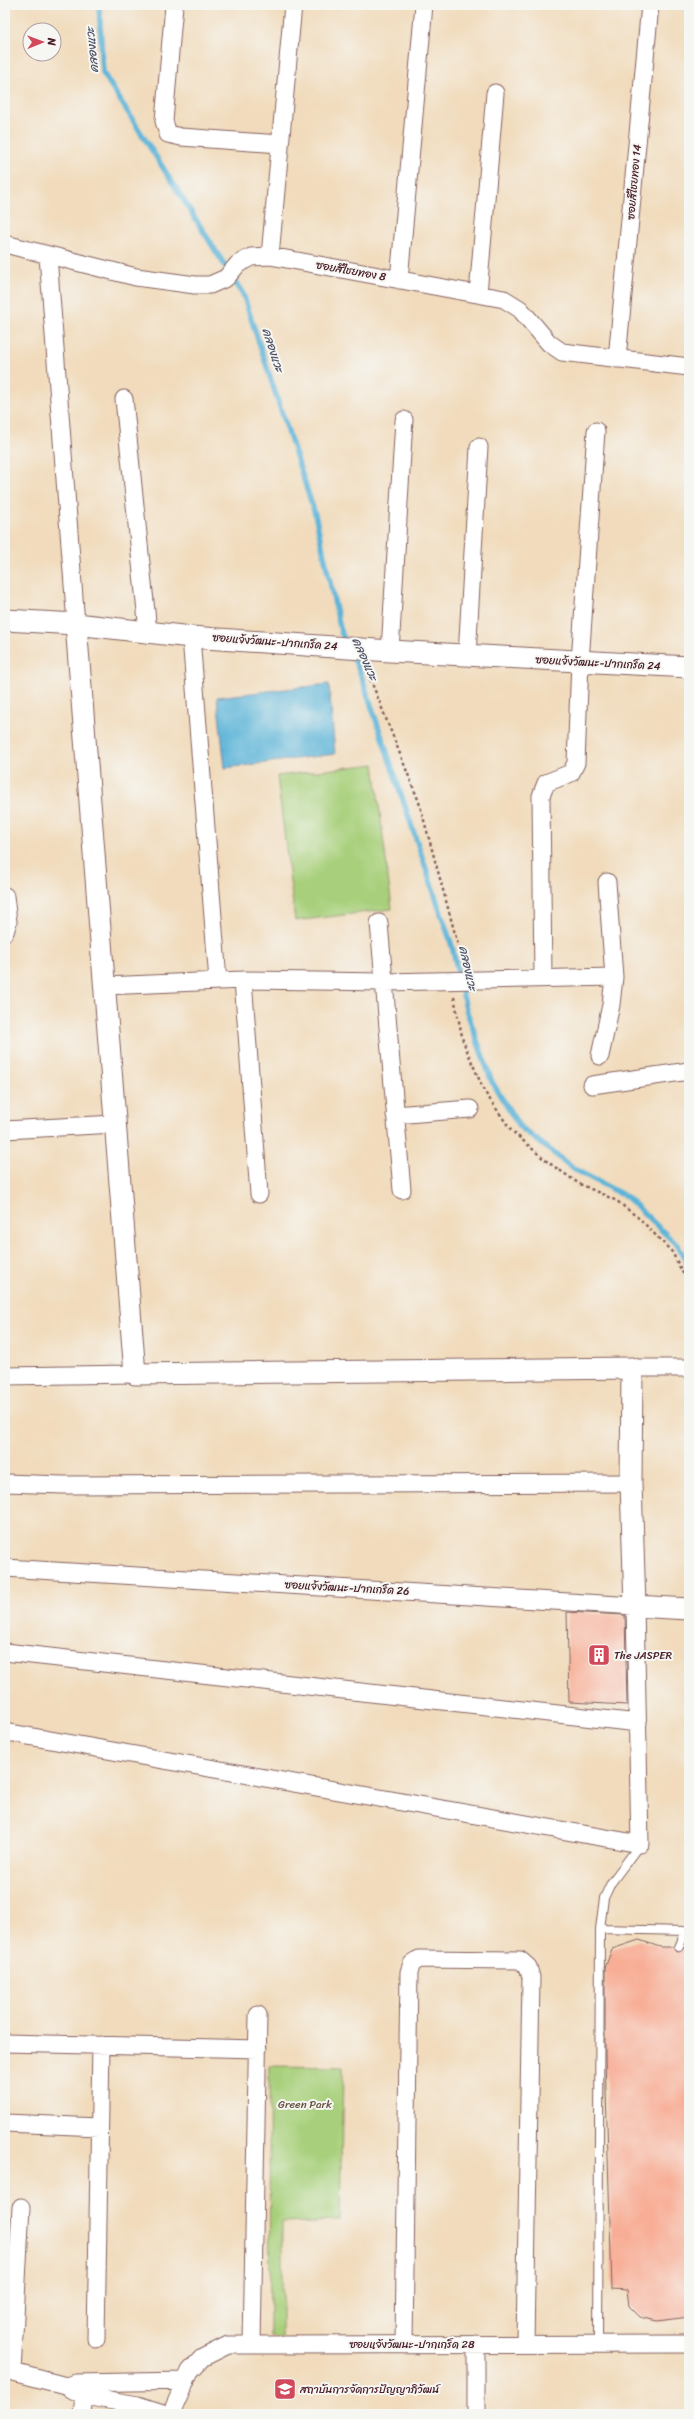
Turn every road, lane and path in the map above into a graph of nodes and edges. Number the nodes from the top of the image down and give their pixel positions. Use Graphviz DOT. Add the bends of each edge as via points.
graph roads {
  1 [pos="174,5"];
  2 [pos="293,5"];
  3 [pos="424,5"];
  4 [pos="650,5"];
  5 [pos="495,93"];
  6 [pos="280,144"];
  7 [pos="5,244"];
  8 [pos="48,256"];
  9 [pos="270,256"];
  10 [pos="399,280"];
  11 [pos="478,294"];
  12 [pos="617,359"];
  13 [pos="689,367"];
  14 [pos="124,399"];
  15 [pos="404,420"];
  16 [pos="596,431"];
  17 [pos="479,447"];
  18 [pos="5,620"];
  19 [pos="76,624"];
  20 [pos="148,631"];
  21 [pos="191,637"];
  22 [pos="348,648"];
  23 [pos="390,651"];
  24 [pos="467,656"];
  25 [pos="580,662"];
  26 [pos="689,668"];
  27 [pos="607,882"];
  28 [pos="5,896"];
  29 [pos="379,923"];
  30 [pos="5,932"];
  31 [pos="614,977"];
  32 [pos="543,979"];
  33 [pos="243,980"];
  34 [pos="218,981"];
  35 [pos="450,981"];
  36 [pos="468,981"];
  37 [pos="384,982"];
  38 [pos="105,986"];
  39 [pos="600,1056"];
  40 [pos="689,1071"];
  41 [pos="592,1085"];
  42 [pos="470,1109"];
  43 [pos="395,1115"];
  44 [pos="115,1124"];
  45 [pos="5,1130"];
  46 [pos="402,1190"];
  47 [pos="259,1194"];
  48 [pos="689,1285"];
  49 [pos="632,1368"];
  50 [pos="689,1368"];
  51 [pos="134,1374"];
  52 [pos="5,1376"];
  53 [pos="5,1483"];
  54 [pos="631,1484"];
  55 [pos="5,1568"];
  56 [pos="635,1606"];
  57 [pos="689,1609"];
  58 [pos="5,1652"];
  59 [pos="638,1723"];
  60 [pos="5,1732"];
  61 [pos="640,1844"];
  62 [pos="600,1929"];
  63 [pos="688,1931"];
  64 [pos="679,1947"];
  65 [pos="258,2015"];
  66 [pos="5,2043"];
  67 [pos="101,2045"];
  68 [pos="258,2049"];
  69 [pos="5,2123"];
  70 [pos="99,2127"];
  71 [pos="21,2207"];
  72 [pos="96,2339"];
  73 [pos="404,2344"];
  74 [pos="476,2344"];
  75 [pos="525,2344"];
  76 [pos="598,2344"];
  77 [pos="689,2344"];
  78 [pos="252,2345"];
  79 [pos="8,2371"];
  80 [pos="186,2381"];
  81 [pos="66,2386"];
  82 [pos="84,2396"];
  83 [pos="82,2414"];
  84 [pos="166,2414"];
  85 [pos="171,2414"];
  86 [pos="476,2414"];
  1 -- 6 [label="street" via="164,121 168,134"];
  2 -- 6 [label="street"];
  3 -- 10 [label="street"];
  4 -- 12 [label="street, ซอยสีไชยทอง 14"];
  5 -- 11 [label="street"];
  6 -- 9 [label="street"];
  7 -- 8 [label="street, ซอยสีไชยทอง 8"];
  8 -- 9 [label="street, ซอยสีไชยทอง 8" via="136,277 210,285 251,257"];
  8 -- 19 [label="street"];
  9 -- 10 [label="street, ซอยสีไชยทอง 8"];
  10 -- 11 [label="street, ซอยสีไชยทอง 8"];
  11 -- 12 [label="street, ซอยสีไชยทอง 8" via="504,300 520,309 549,343 562,352"];
  12 -- 13 [label="street, ซอยสีไชยทอง 8"];
  14 -- 20 [label="street"];
  15 -- 23 [label="street"];
  16 -- 25 [label="street"];
  17 -- 24 [label="street"];
  18 -- 19 [label="street, ซอยแจ้งวัฒนะ-ปากเกร็ด 24"];
  19 -- 20 [label="street, ซอยแจ้งวัฒนะ-ปากเกร็ด 24"];
  19 -- 38 [label="street"];
  20 -- 21 [label="street, ซอยแจ้งวัฒนะ-ปากเกร็ด 24"];
  21 -- 22 [label="street, ซอยแจ้งวัฒนะ-ปากเกร็ด 24"];
  21 -- 34 [label="street"];
  22 -- 23 [label="street, ซอยแจ้งวัฒนะ-ปากเกร็ด 24"];
  22 -- 36 [label="path" via="419,802"];
  23 -- 24 [label="street, ซอยแจ้งวัฒนะ-ปากเกร็ด 24"];
  24 -- 25 [label="street, ซอยแจ้งวัฒนะ-ปากเกร็ด 24"];
  25 -- 26 [label="street, ซอยแจ้งวัฒนะ-ปากเกร็ด 24"];
  25 -- 32 [label="street" via="576,763 571,773 546,783 541,796"];
  27 -- 31 [label="street"];
  28 -- 30 [label="street" via="8,922"];
  29 -- 37 [label="street"];
  31 -- 32 [label="street"];
  31 -- 39 [label="street"];
  32 -- 36 [label="street"];
  33 -- 34 [label="street"];
  33 -- 37 [label="street"];
  33 -- 47 [label="street"];
  34 -- 38 [label="street"];
  35 -- 36 [label="street"];
  35 -- 37 [label="street"];
  35 -- 48 [label="path" via="463,1041 484,1091 511,1130 545,1160 578,1183 617,1201 641,1220 672,1252"];
  37 -- 43 [label="street"];
  38 -- 44 [label="street"];
  40 -- 41 [label="street"];
  42 -- 43 [label="street"];
  43 -- 46 [label="street"];
  44 -- 45 [label="street"];
  44 -- 51 [label="street"];
  49 -- 50 [label="street"];
  49 -- 51 [label="street"];
  49 -- 54 [label="street"];
  51 -- 52 [label="street"];
  53 -- 54 [label="street"];
  54 -- 56 [label="street"];
  55 -- 56 [label="street, ซอยแจ้งวัฒนะ-ปากเกร็ด 26"];
  56 -- 57 [label="street, ซอยแจ้งวัฒนะ-ปากเกร็ด 26"];
  56 -- 59 [label="street"];
  58 -- 59 [label="street"];
  59 -- 61 [label="street"];
  60 -- 61 [label="street"];
  61 -- 62 [label="lane" via="611,1883 604,1898"];
  62 -- 63 [label="lane"];
  62 -- 76 [label="lane"];
  63 -- 64 [label="lane"];
  65 -- 68 [label="street"];
  66 -- 67 [label="street"];
  67 -- 68 [label="street"];
  67 -- 70 [label="street"];
  68 -- 78 [label="street"];
  69 -- 70 [label="street"];
  70 -- 72 [label="street"];
  71 -- 79 [label="street"];
  73 -- 74 [label="street, ซอยแจ้งวัฒนะ-ปากเกร็ด 28"];
  73 -- 75 [label="street" via="409,1972 412,1964 419,1959 520,1960 528,1967 531,1977"];
  73 -- 78 [label="street, ซอยแจ้งวัฒนะ-ปากเกร็ด 28"];
  74 -- 75 [label="street, ซอยแจ้งวัฒนะ-ปากเกร็ด 28"];
  74 -- 86 [label="street"];
  75 -- 76 [label="street, ซอยแจ้งวัฒนะ-ปากเกร็ด 28"];
  76 -- 77 [label="street, ซอยแจ้งวัฒนะ-ปากเกร็ด 28"];
  78 -- 80 [label="street, ซอยแจ้งวัฒนะ-ปากเกร็ด 28" via="228,2344 202,2358 190,2371"];
  79 -- 81 [label="street"];
  80 -- 81 [label="street" via="76,2383"];
  80 -- 85 [label="street, ซอยแจ้งวัฒนะ-ปากเกร็ด 28"];
  81 -- 82 [label="street"];
  82 -- 83 [label="street"];
  82 -- 84 [label="street" via="138,2405"];
}
